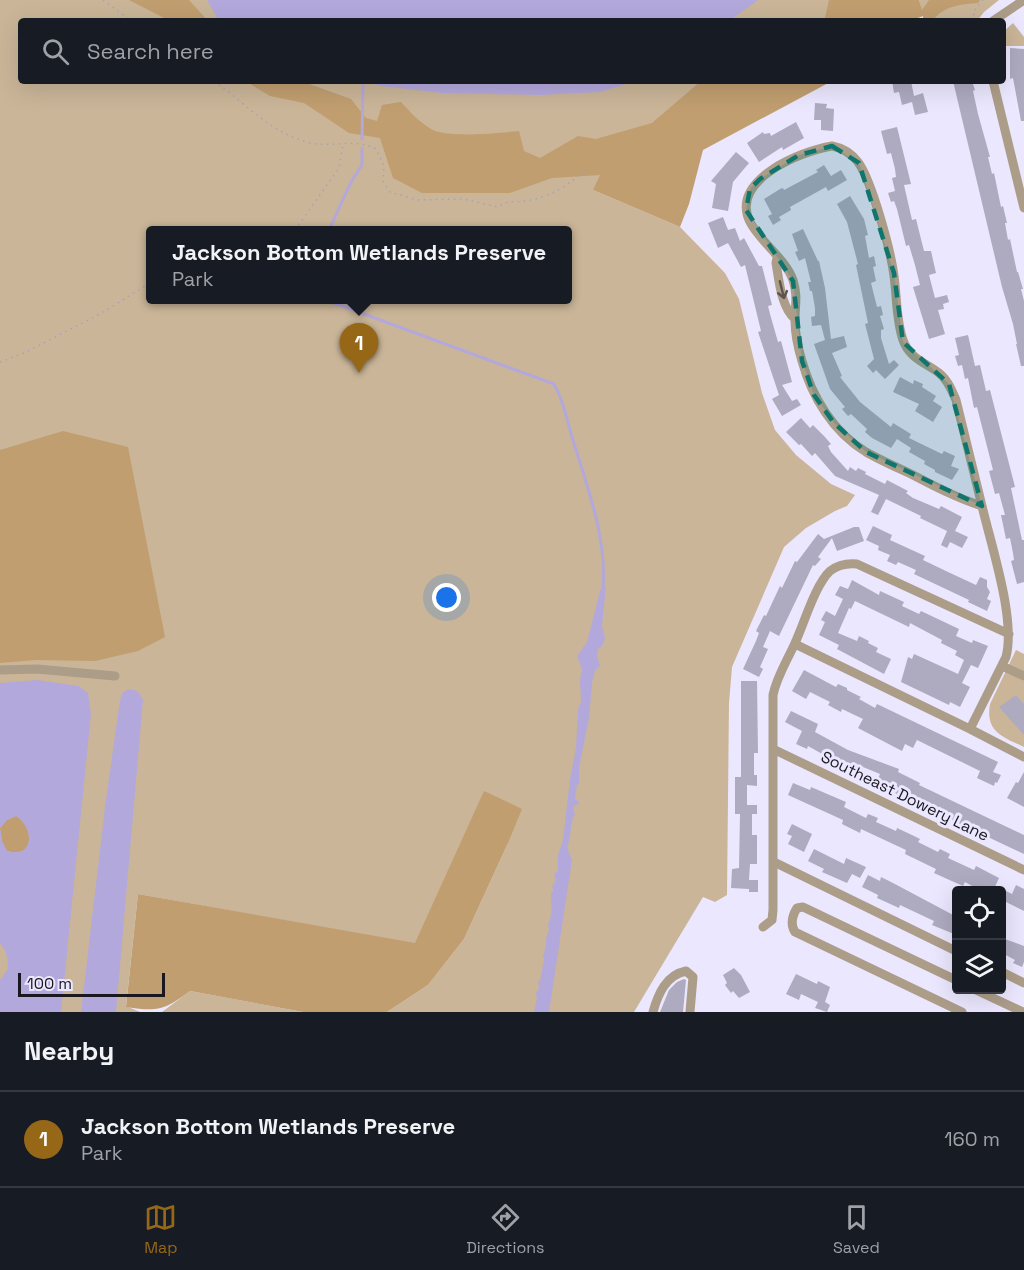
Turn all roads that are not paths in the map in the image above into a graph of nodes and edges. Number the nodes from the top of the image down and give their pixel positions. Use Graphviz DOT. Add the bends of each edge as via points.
graph roads {
  1 [pos="1024,0"];
  2 [pos="997,18"];
  3 [pos="994,84"];
  4 [pos="1024,208"];
  5 [pos="982,506"];
  6 [pos="1009,634"];
  7 [pos="795,644"];
  8 [pos="1002,666"];
  9 [pos="0,670"];
  10 [pos="115,676"];
  11 [pos="1024,676"];
  12 [pos="970,729"];
  13 [pos="773,748"];
  14 [pos="1024,757"];
  15 [pos="774,862"];
  16 [pos="1024,870"];
  17 [pos="763,927"];
  18 [pos="952,949"];
  19 [pos="1006,974"];
  20 [pos="952,978"];
  21 [pos="1024,983"];
  22 [pos="985,994"];
  23 [pos="653,1012"];
  24 [pos="690,1012"];
  25 [pos="963,1012"];
  26 [pos="1023,1012"];
  1 -- 2 [label="street"];
  3 -- 4 [label="street"];
  5 -- 5 [label="street" via="866,452 849,439 814,395 802,361 793,281 788,268 750,221 746,210 750,189 799,155 832,146 846,151 865,174 894,273 903,342 917,360 949,384"];
  5 -- 6 [label="street"];
  6 -- 7 [label="street" via="868,568 848,563 827,574"];
  6 -- 8 [label="street"];
  7 -- 12 [label="street"];
  7 -- 13 [label="street" via="776,680"];
  8 -- 11 [label="street"];
  8 -- 12 [label="street"];
  9 -- 10 [label="street"];
  12 -- 14 [label="street"];
  13 -- 15 [label="street"];
  13 -- 16 [label="street, Southeast Dowery Lane"];
  15 -- 17 [label="street" via="772,920"];
  15 -- 18 [label="street"];
  19 -- 21 [label="street"];
  20 -- 25 [label="street" via="803,907 794,913 795,932"];
  22 -- 26 [label="street"];
  23 -- 24 [label="street" via="668,981 686,971 693,977"];
}
